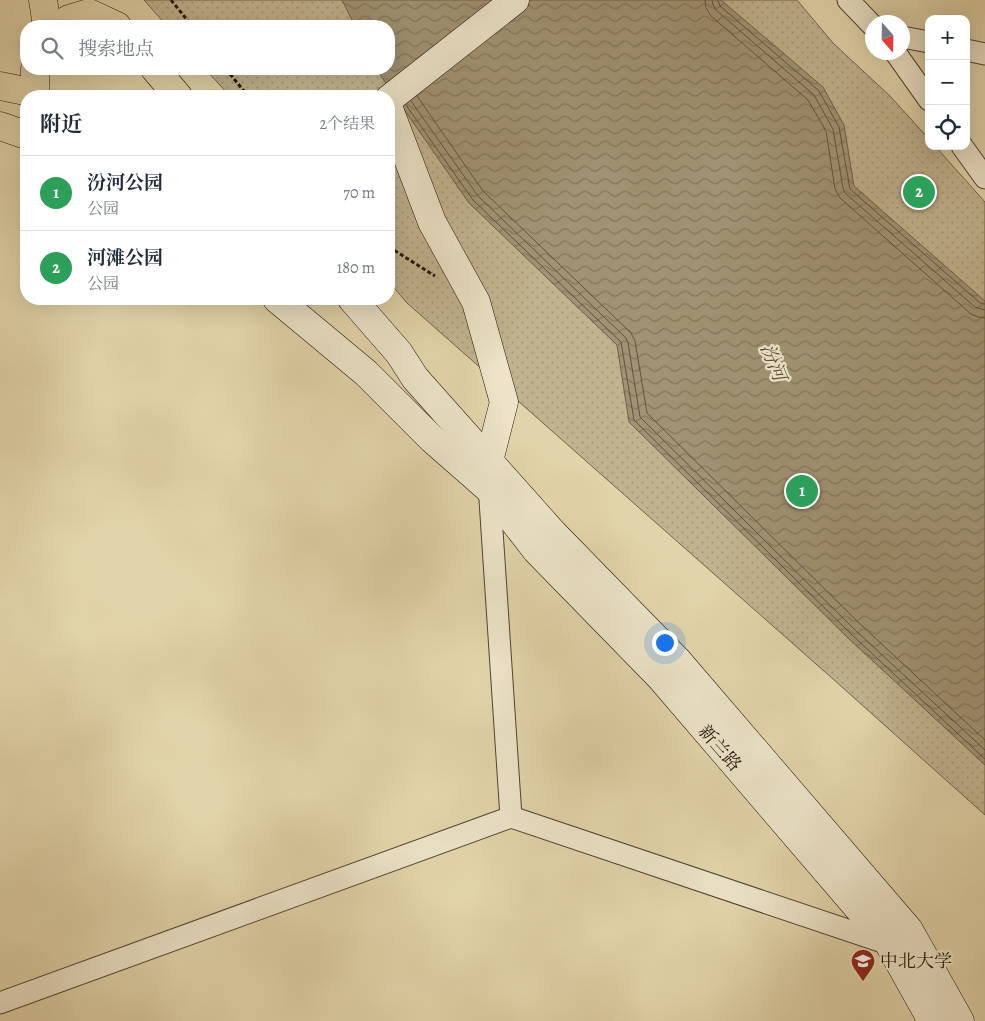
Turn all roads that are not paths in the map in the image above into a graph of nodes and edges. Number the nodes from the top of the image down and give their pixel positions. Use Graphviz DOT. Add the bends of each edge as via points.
graph roads {
  1 [pos="43,0"];
  2 [pos="96,0"];
  3 [pos="515,0"];
  4 [pos="848,0"];
  5 [pos="865,18"];
  6 [pos="45,20"];
  7 [pos="67,20"];
  8 [pos="104,20"];
  9 [pos="112,20"];
  10 [pos="910,38"];
  11 [pos="925,41"];
  12 [pos="970,51"];
  13 [pos="985,54"];
  14 [pos="901,60"];
  15 [pos="160,75"];
  16 [pos="0,86"];
  17 [pos="35,86"];
  18 [pos="173,90"];
  19 [pos="395,94"];
  20 [pos="925,94"];
  21 [pos="395,125"];
  22 [pos="0,126"];
  23 [pos="20,133"];
  24 [pos="965,150"];
  25 [pos="985,178"];
  26 [pos="284,305"];
  27 [pos="357,305"];
  28 [pos="489,462"];
  29 [pos="489,489"];
  30 [pos="545,542"];
  31 [pos="511,817"];
  32 [pos="889,944"];
  33 [pos="0,1003"];
  34 [pos="932,1021"];
  35 [pos="960,1021"];
  1 -- 6 [label="main road"];
  2 -- 9 [label="main road"];
  3 -- 19 [label="street"];
  4 -- 5 [label="street"];
  7 -- 8 [label="main road" via="89,13"];
  10 -- 11 [label="street"];
  12 -- 13 [label="street"];
  14 -- 20 [label="street"];
  15 -- 18 [label="main road"];
  16 -- 17 [label="main road"];
  21 -- 28 [label="street" via="432,222 476,302 504,402"];
  22 -- 23 [label="main road"];
  24 -- 25 [label="street"];
  26 -- 29 [label="street, 新兰路" via="366,373 432,439"];
  27 -- 28 [label="street" via="415,378"];
  28 -- 29 [label="street"];
  28 -- 30 [label="street"];
  29 -- 30 [label="street, 新兰路"];
  29 -- 31 [label="street"];
  30 -- 32 [label="street, 新兰路"];
  30 -- 35 [label="street, 新兰路" via="678,661 909,930"];
  31 -- 32 [label="street"];
  31 -- 33 [label="street"];
  32 -- 34 [label="street, 新兰路"];
}
